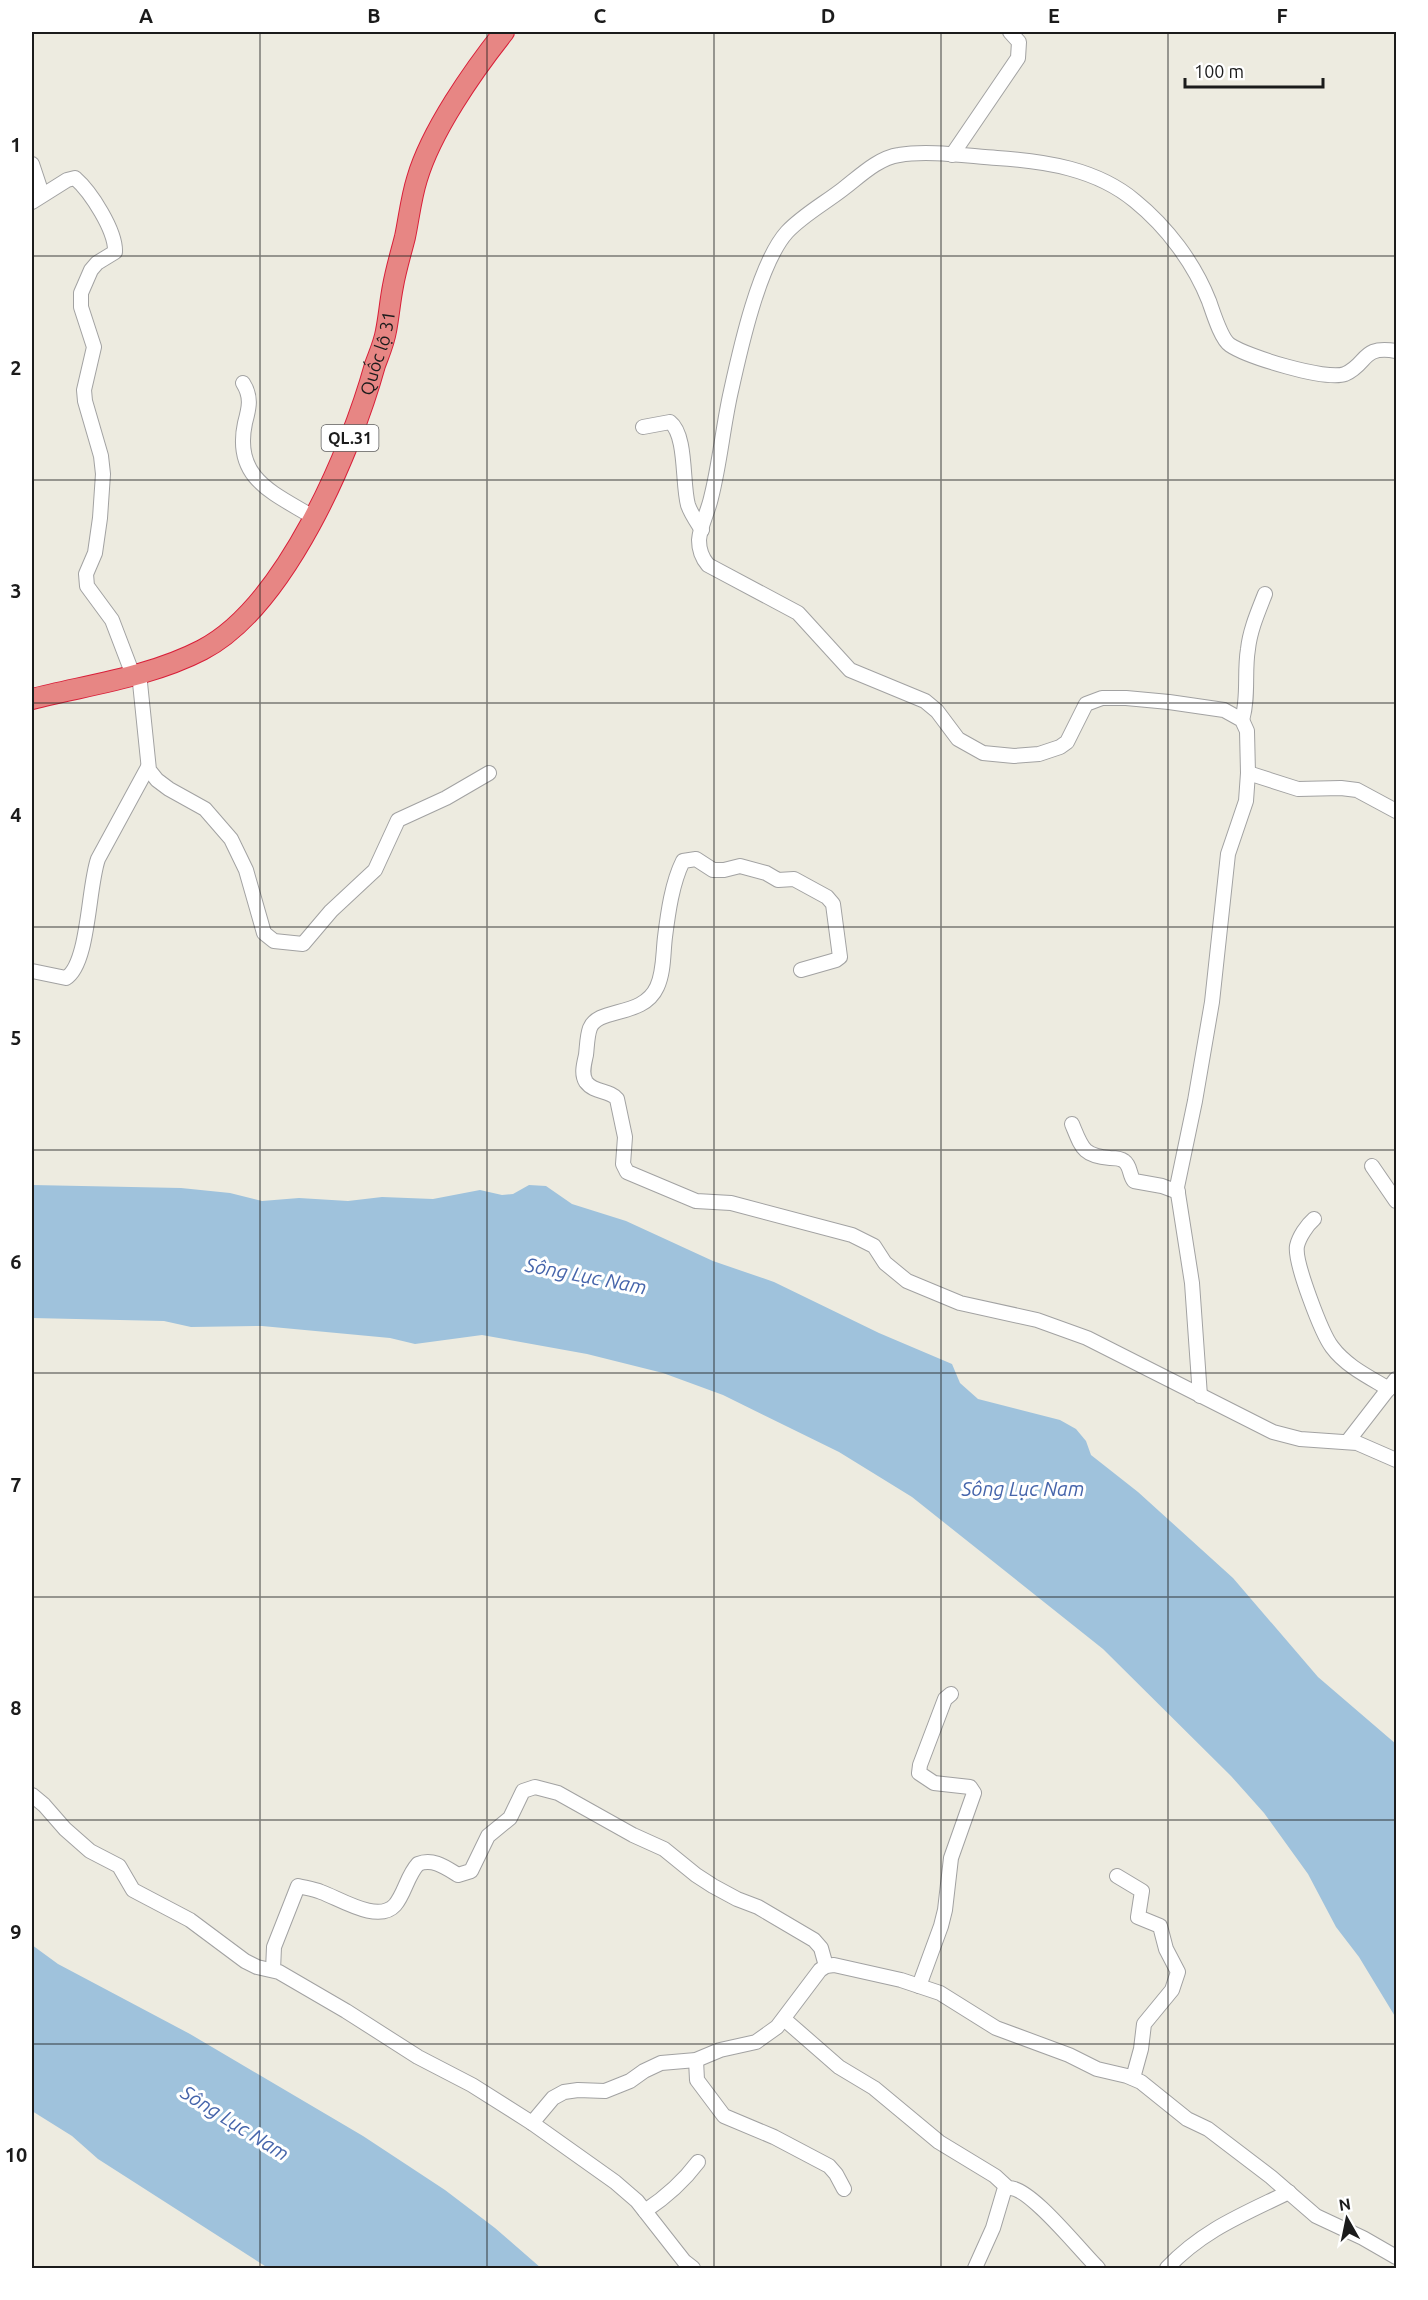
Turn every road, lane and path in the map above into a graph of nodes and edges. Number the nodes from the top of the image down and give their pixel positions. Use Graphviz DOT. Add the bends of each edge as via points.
graph roads {
  1 [pos="504,32"];
  2 [pos="1010,32"];
  3 [pos="952,155"];
  4 [pos="32,164"];
  5 [pos="37,198"];
  6 [pos="1396,351"];
  7 [pos="243,383"];
  8 [pos="643,427"];
  9 [pos="313,517"];
  10 [pos="702,530"];
  11 [pos="1265,594"];
  12 [pos="136,674"];
  13 [pos="32,699"];
  14 [pos="1242,720"];
  15 [pos="148,767"];
  16 [pos="489,773"];
  17 [pos="1248,773"];
  18 [pos="1396,811"];
  19 [pos="801,970"];
  20 [pos="32,971"];
  21 [pos="1072,1124"];
  22 [pos="1372,1166"];
  23 [pos="1178,1192"];
  24 [pos="1396,1201"];
  25 [pos="1314,1219"];
  26 [pos="1393,1384"];
  27 [pos="1200,1396"];
  28 [pos="1348,1441"];
  29 [pos="1396,1460"];
  30 [pos="951,1694"];
  31 [pos="32,1795"];
  32 [pos="1117,1876"];
  33 [pos="826,1966"];
  34 [pos="273,1970"];
  35 [pos="919,1986"];
  36 [pos="784,2019"];
  37 [pos="696,2060"];
  38 [pos="1133,2078"];
  39 [pos="532,2123"];
  40 [pos="698,2162"];
  41 [pos="1008,2188"];
  42 [pos="844,2189"];
  43 [pos="1289,2192"];
  44 [pos="645,2211"];
  45 [pos="1396,2257"];
  46 [pos="693,2268"];
  47 [pos="975,2268"];
  48 [pos="1098,2268"];
  49 [pos="1167,2268"];
  1 -- 9 [label="highway, Quốc lộ 31 / QL.31" via="444,121 423,163 393,284 386,332 368,394"];
  2 -- 3 [label="street" via="1018,42 1018,58"];
  3 -- 6 [label="street" via="1047,162 1126,194 1153,218 1191,264 1225,341 1238,349 1334,376 1347,373 1374,351"];
  3 -- 10 [label="street" via="890,157 795,226 778,245 754,302"];
  4 -- 5 [label="street"];
  5 -- 12 [label="street" via="71,178 78,180 101,213 114,243 115,252 91,270 80,300 94,347 85,401 103,474 96,544 86,579 112,620"];
  7 -- 9 [label="street" via="249,394 243,443 250,471 262,485"];
  8 -- 10 [label="street" via="666,421 675,426 688,505"];
  9 -- 12 [label="highway, Quốc lộ 31 / QL.31" via="278,577 226,635 178,661"];
  10 -- 14 [label="street" via="699,548 708,565 798,613 850,670 925,701 958,739 983,753 1014,756 1060,747 1067,742 1086,704 1102,698 1224,710"];
  11 -- 14 [label="street" via="1247,651"];
  12 -- 13 [label="highway, Quốc lộ 31 / QL.31"];
  12 -- 15 [label="street"];
  14 -- 17 [label="street" via="1247,731"];
  15 -- 16 [label="street" via="169,789 205,809 231,839 246,870 264,933 274,941 303,944 375,870 398,820"];
  15 -- 20 [label="street" via="98,859 76,968 66,978"];
  17 -- 18 [label="street" via="1298,789 1358,790"];
  17 -- 23 [label="street" via="1246,801 1229,851 1215,985"];
  19 -- 27 [label="street" via="840,957 832,901 794,879 778,880 740,866 713,870 696,859 683,861 668,916 657,988 640,1005 601,1016 590,1028 583,1074 588,1084 617,1099 625,1137 624,1169 696,1201 731,1203 852,1235 874,1246 885,1263 908,1281 960,1303 1037,1320 1088,1338"];
  21 -- 23 [label="street" via="1087,1153 1125,1161 1134,1181"];
  22 -- 24 [label="street"];
  23 -- 27 [label="street" via="1192,1283"];
  25 -- 26 [label="street" via="1301,1237 1297,1251 1322,1329 1339,1354"];
  26 -- 28 [label="street"];
  27 -- 28 [label="street" via="1281,1434 1319,1442"];
  28 -- 29 [label="street" via="1364,1444"];
  30 -- 35 [label="street" via="945,1699 919,1773 934,1783 970,1787 974,1793 951,1858 941,1926"];
  31 -- 34 [label="street" via="90,1851 119,1866 133,1890 190,1920 245,1961"];
  32 -- 38 [label="street" via="1142,1891 1138,1917 1160,1926 1178,1972 1172,1990 1144,2024"];
  33 -- 34 [label="street" via="818,1944 805,1934 713,1886 664,1849 558,1794 535,1787 523,1791 510,1818 488,1836 471,1871 458,1875 435,1862 418,1864 397,1902 388,1909 365,1910 298,1886 274,1947"];
  33 -- 35 [label="street"];
  33 -- 36 [label="street"];
  34 -- 39 [label="street"];
  35 -- 38 [label="street" via="940,1994 996,2028 1097,2069"];
  36 -- 37 [label="street" via="756,2042"];
  36 -- 41 [label="street" via="839,2067 874,2088 939,2142"];
  37 -- 39 [label="street" via="661,2063 605,2091 564,2092"];
  37 -- 42 [label="street" via="697,2080 724,2116 829,2166"];
  38 -- 43 [label="street" via="1187,2119 1208,2129"];
  39 -- 44 [label="street" via="615,2182"];
  40 -- 44 [label="street" via="676,2188"];
  41 -- 47 [label="street"];
  41 -- 48 [label="street" via="1014,2187 1036,2202"];
  43 -- 45 [label="street" via="1316,2216"];
  43 -- 49 [label="street" via="1207,2233"];
  44 -- 46 [label="street"];
}
